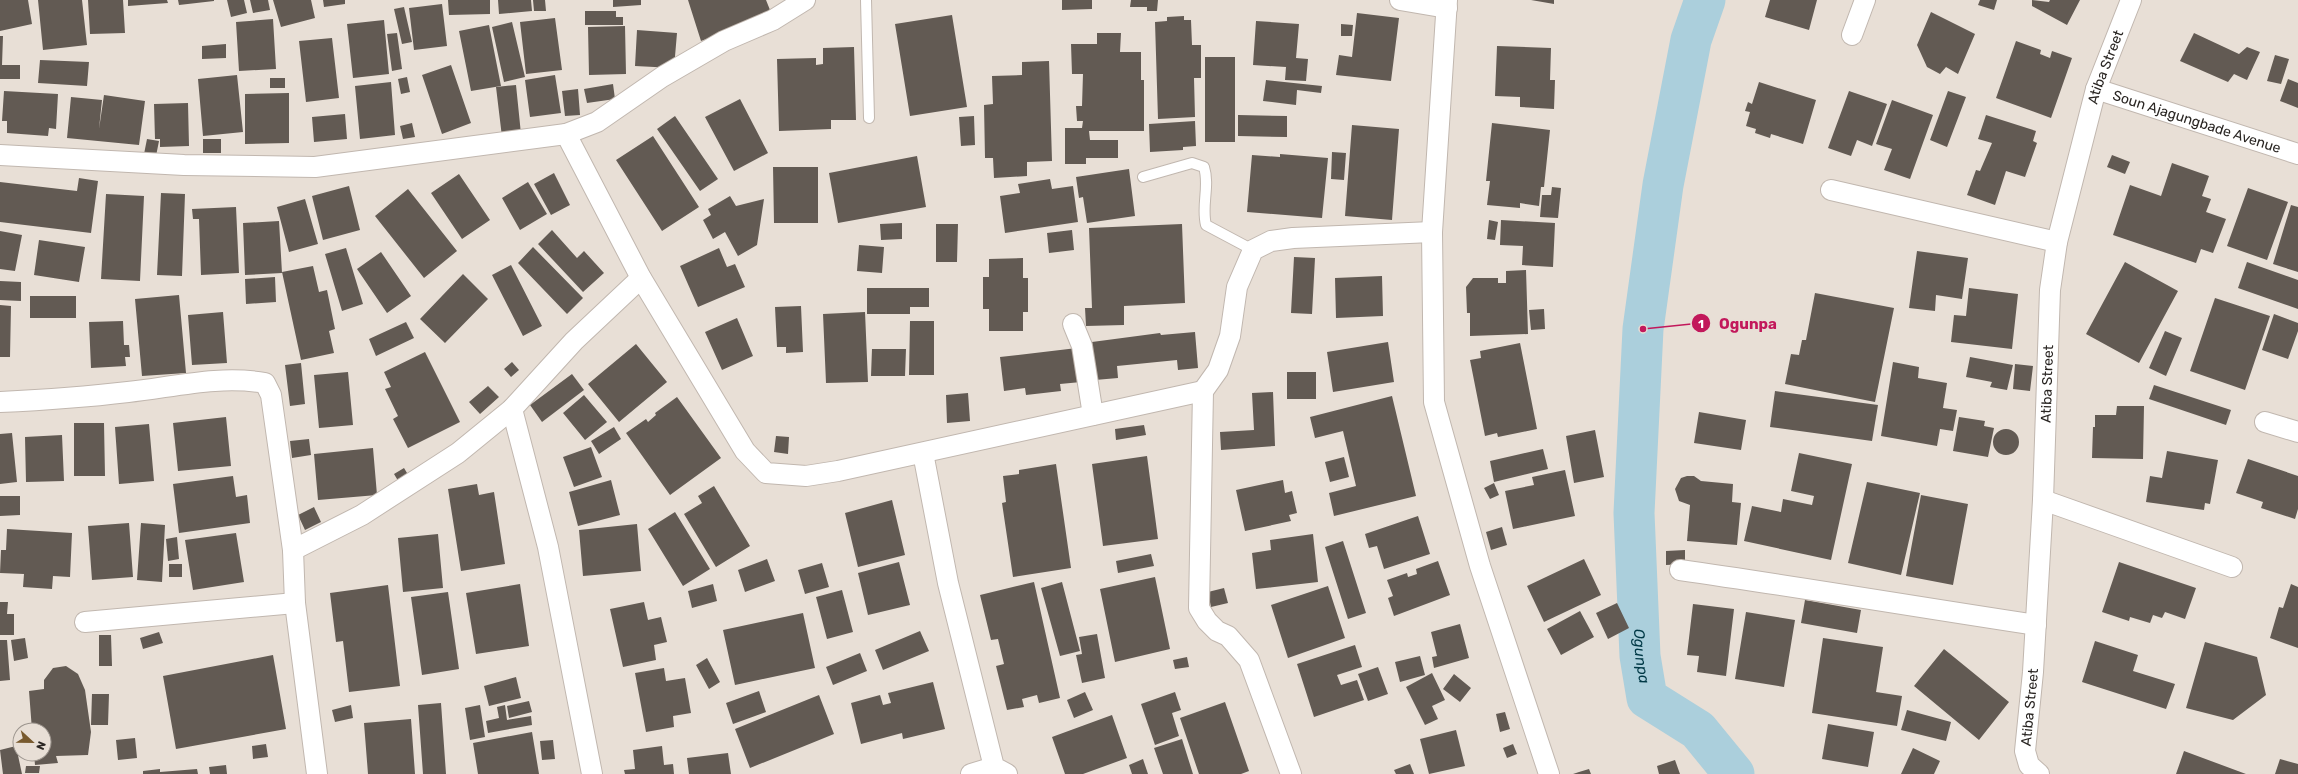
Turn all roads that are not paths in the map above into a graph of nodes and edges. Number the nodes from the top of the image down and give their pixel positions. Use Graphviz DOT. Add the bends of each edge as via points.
graph roads {
  1 [pos="805,0"];
  2 [pos="866,0"];
  3 [pos="1400,0"];
  4 [pos="1865,0"];
  5 [pos="2131,0"];
  6 [pos="1447,4"];
  7 [pos="1852,35"];
  8 [pos="2096,89"];
  9 [pos="869,118"];
  10 [pos="566,134"];
  11 [pos="0,154"];
  12 [pos="2298,154"];
  13 [pos="1142,177"];
  14 [pos="1831,190"];
  15 [pos="1432,232"];
  16 [pos="2057,242"];
  17 [pos="1253,250"];
  18 [pos="641,278"];
  19 [pos="1073,324"];
  20 [pos="1203,391"];
  21 [pos="0,402"];
  22 [pos="512,409"];
  23 [pos="1093,415"];
  24 [pos="2265,422"];
  25 [pos="2298,432"];
  26 [pos="923,453"];
  27 [pos="2043,500"];
  28 [pos="293,550"];
  29 [pos="2232,567"];
  30 [pos="1680,570"];
  31 [pos="295,603"];
  32 [pos="85,622"];
  33 [pos="2036,625"];
  34 [pos="1000,771"];
  35 [pos="2032,771"];
  36 [pos="317,774"];
  37 [pos="592,774"];
  38 [pos="971,774"];
  39 [pos="1291,774"];
  40 [pos="1549,774"];
  1 -- 10 [label="street" via="773,20 724,42 662,77 597,122"];
  2 -- 9 [label="lane"];
  3 -- 6 [label="street"];
  4 -- 7 [label="street"];
  5 -- 8 [label="street, Atiba Street"];
  6 -- 15 [label="street"];
  8 -- 12 [label="street, Soun Ajagungbade Avenue"];
  8 -- 16 [label="street, Atiba Street"];
  10 -- 11 [label="street" via="315,167 184,166"];
  10 -- 18 [label="street"];
  13 -- 17 [label="lane" via="1192,163 1204,167 1206,225"];
  14 -- 16 [label="street"];
  15 -- 17 [label="street" via="1293,238 1271,241"];
  15 -- 40 [label="street" via="1434,402 1480,566"];
  16 -- 27 [label="street, Atiba Street" via="2050,290"];
  17 -- 20 [label="street" via="1237,288 1230,336 1218,370"];
  18 -- 22 [label="street" via="574,341"];
  18 -- 26 [label="street" via="745,451 766,473 806,476"];
  19 -- 23 [label="street" via="1082,346"];
  20 -- 23 [label="street"];
  20 -- 39 [label="street" via="1199,608 1207,621 1217,631 1228,636 1249,660"];
  21 -- 28 [label="street" via="128,392 212,381 244,379 265,383 271,395"];
  22 -- 28 [label="street" via="458,453 374,507"];
  22 -- 37 [label="street" via="548,547"];
  23 -- 26 [label="street"];
  24 -- 25 [label="street"];
  26 -- 34 [label="street" via="948,583"];
  27 -- 29 [label="street"];
  27 -- 33 [label="street, Atiba Street"];
  28 -- 31 [label="street"];
  30 -- 33 [label="street"];
  31 -- 32 [label="street"];
  31 -- 36 [label="street"];
  33 -- 35 [label="street, Atiba Street" via="2025,751"];
  34 -- 38 [label="street"];
}
